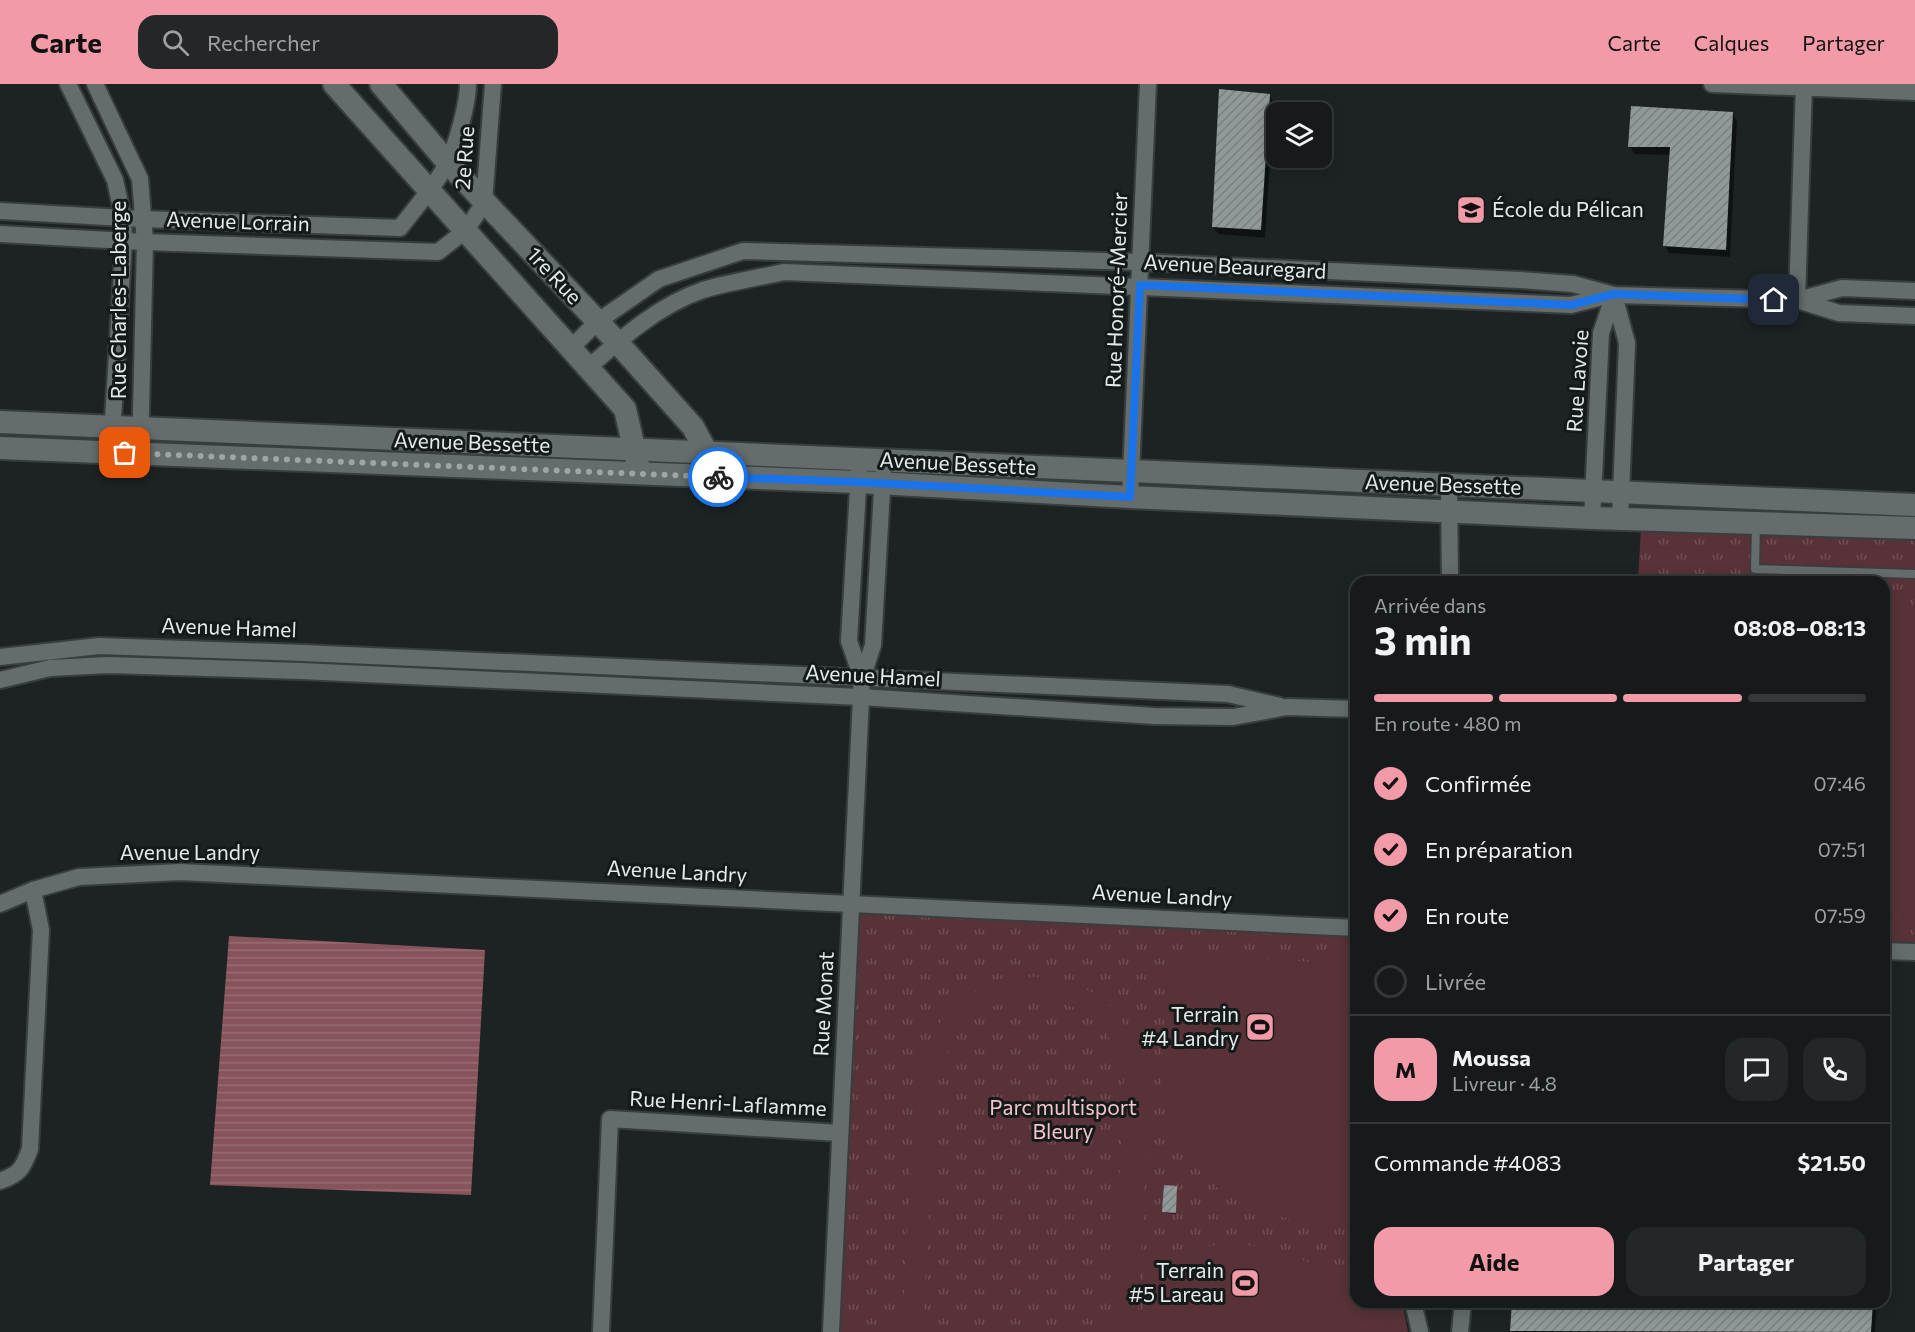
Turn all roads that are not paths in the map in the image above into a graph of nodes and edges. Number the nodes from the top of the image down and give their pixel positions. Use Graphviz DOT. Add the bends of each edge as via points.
graph roads {
  1 [pos="68,84"];
  2 [pos="95,84"];
  3 [pos="334,84"];
  4 [pos="381,84"];
  5 [pos="468,84"];
  6 [pos="493,84"];
  7 [pos="1148,84"];
  8 [pos="1712,84"];
  9 [pos="1805,85"];
  10 [pos="1915,92"];
  11 [pos="448,163"];
  12 [pos="429,190"];
  13 [pos="484,203"];
  14 [pos="0,211"];
  15 [pos="123,217"];
  16 [pos="142,219"];
  17 [pos="466,230"];
  18 [pos="0,234"];
  19 [pos="124,239"];
  20 [pos="145,242"];
  21 [pos="855,254"];
  22 [pos="1140,262"];
  23 [pos="852,275"];
  24 [pos="1140,285"];
  25 [pos="1915,291"];
  26 [pos="1614,294"];
  27 [pos="1797,300"];
  28 [pos="1915,316"];
  29 [pos="597,322"];
  30 [pos="617,342"];
  31 [pos="572,347"];
  32 [pos="589,367"];
  33 [pos="0,422"];
  34 [pos="112,427"];
  35 [pos="142,428"];
  36 [pos="374,439"];
  37 [pos="0,448"];
  38 [pos="635,450"];
  39 [pos="111,452"];
  40 [pos="707,453"];
  41 [pos="140,454"];
  42 [pos="860,459"];
  43 [pos="884,461"];
  44 [pos="374,463"];
  45 [pos="1131,471"];
  46 [pos="639,474"];
  47 [pos="713,477"];
  48 [pos="858,482"];
  49 [pos="882,484"];
  50 [pos="1449,485"];
  51 [pos="1594,491"];
  52 [pos="1621,492"];
  53 [pos="1130,497"];
  54 [pos="1915,505"];
  55 [pos="1450,510"];
  56 [pos="1592,518"];
  57 [pos="1620,519"];
  58 [pos="1756,522"];
  59 [pos="1915,528"];
  60 [pos="1915,574"];
  61 [pos="1450,576"];
  62 [pos="0,657"];
  63 [pos="457,660"];
  64 [pos="456,678"];
  65 [pos="862,679"];
  66 [pos="0,680"];
  67 [pos="861,697"];
  68 [pos="1287,707"];
  69 [pos="1350,709"];
  70 [pos="33,890"];
  71 [pos="851,903"];
  72 [pos="0,904"];
  73 [pos="1350,928"];
  74 [pos="1890,951"];
  75 [pos="1915,952"];
  76 [pos="840,1133"];
  77 [pos="0,1181"];
  78 [pos="1414,1308"];
  79 [pos="1462,1308"];
  80 [pos="601,1332"];
  81 [pos="831,1332"];
  82 [pos="1420,1332"];
  83 [pos="1460,1332"];
  1 -- 15 [label="street, Rue Charles-Laberge" via="115,180"];
  2 -- 16 [label="street, Rue Charles-Laberge" via="140,179"];
  3 -- 12 [label="street, 1re Rue"];
  4 -- 11 [label="street, 1re Rue"];
  5 -- 11 [label="street, 2e Rue" via="468,101"];
  6 -- 13 [label="street, 2e Rue"];
  7 -- 22 [label="street, Rue Honoré-Mercier"];
  8 -- 9 [label="street"];
  9 -- 10 [label="street"];
  9 -- 27 [label="street"];
  11 -- 12 [label="street, 2e Rue"];
  11 -- 13 [label="street, 1re Rue"];
  12 -- 16 [label="street, Avenue Lorrain" via="400,228"];
  12 -- 17 [label="street, 1re Rue"];
  13 -- 17 [label="street, 2e Rue"];
  13 -- 29 [label="street, 1re Rue"];
  14 -- 15 [label="street, Avenue Lorrain"];
  15 -- 16 [label="street, Avenue Lorrain"];
  15 -- 19 [label="street, Rue Charles-Laberge"];
  16 -- 20 [label="street, Rue Charles-Laberge"];
  17 -- 20 [label="street, Avenue Lorrain" via="438,252"];
  17 -- 31 [label="street, 1re Rue"];
  18 -- 19 [label="street, Avenue Lorrain"];
  19 -- 20 [label="street, Avenue Lorrain"];
  19 -- 34 [label="street, Rue Charles-Laberge"];
  20 -- 35 [label="street, Rue Charles-Laberge"];
  21 -- 22 [label="street, Avenue Beauregard"];
  21 -- 23 [label="street"];
  21 -- 29 [label="street, Avenue Beauregard" via="743,251 659,279"];
  22 -- 24 [label="street, Rue Honoré-Mercier"];
  22 -- 26 [label="street, Avenue Beauregard" via="1520,280 1573,284"];
  23 -- 24 [label="street, Avenue Beauregard"];
  23 -- 30 [label="street, Avenue Beauregard" via="784,272 703,290 662,308"];
  24 -- 26 [label="street, Avenue Beauregard" via="1571,305"];
  24 -- 45 [label="street, Rue Honoré-Mercier"];
  25 -- 27 [label="street, Avenue Beauregard" via="1842,288"];
  26 -- 27 [label="street, Avenue Beauregard"];
  26 -- 51 [label="street, Rue Lavoie" via="1601,333"];
  26 -- 52 [label="street, Rue Lavoie" via="1627,343"];
  27 -- 28 [label="street, Avenue Beauregard" via="1839,313"];
  29 -- 30 [label="street, 1re Rue"];
  29 -- 31 [label="street, Avenue Beauregard"];
  30 -- 32 [label="street, Avenue Beauregard"];
  30 -- 40 [label="street, 1re Rue" via="693,427"];
  31 -- 32 [label="street, 1re Rue"];
  32 -- 38 [label="street, 1re Rue" via="625,409"];
  33 -- 34 [label="street, Avenue Bessette"];
  34 -- 35 [label="street, Avenue Bessette"];
  34 -- 39 [label="street, Rue Charles-Laberge"];
  35 -- 36 [label="street, Avenue Bessette"];
  35 -- 41 [label="street, Rue Charles-Laberge"];
  36 -- 38 [label="street, Avenue Bessette"];
  36 -- 44 [label="street"];
  37 -- 39 [label="street, Avenue Bessette"];
  38 -- 40 [label="street, Avenue Bessette"];
  38 -- 46 [label="street, 1re Rue"];
  39 -- 41 [label="street, Avenue Bessette"];
  40 -- 42 [label="street, Avenue Bessette"];
  40 -- 47 [label="street, 1re Rue"];
  41 -- 44 [label="street, Avenue Bessette"];
  42 -- 43 [label="street, Avenue Bessette"];
  42 -- 48 [label="street, Rue Monat"];
  43 -- 45 [label="street, Avenue Bessette"];
  43 -- 49 [label="street, Rue Monat"];
  44 -- 46 [label="street, Avenue Bessette"];
  45 -- 50 [label="street, Avenue Bessette"];
  45 -- 53 [label="street, Rue Honoré-Mercier"];
  46 -- 47 [label="street, Avenue Bessette"];
  47 -- 48 [label="street, Avenue Bessette"];
  48 -- 49 [label="street, Avenue Bessette"];
  48 -- 65 [label="street, Rue Monat" via="849,640"];
  49 -- 53 [label="street, Avenue Bessette"];
  49 -- 65 [label="street, Rue Monat" via="873,645"];
  50 -- 51 [label="street, Avenue Bessette"];
  50 -- 55 [label="street"];
  51 -- 52 [label="street, Avenue Bessette"];
  51 -- 56 [label="street, Rue Lavoie"];
  52 -- 54 [label="street, Avenue Bessette"];
  52 -- 57 [label="street, Rue Lavoie"];
  53 -- 55 [label="street, Avenue Bessette"];
  55 -- 56 [label="street, Avenue Bessette"];
  55 -- 61 [label="street"];
  56 -- 57 [label="street, Avenue Bessette"];
  57 -- 58 [label="street, Avenue Bessette"];
  58 -- 59 [label="street, Avenue Bessette"];
  58 -- 60 [label="lane" via="1755,569"];
  62 -- 63 [label="street, Avenue Hamel" via="99,646"];
  63 -- 64 [label="street"];
  63 -- 65 [label="street, Avenue Hamel"];
  64 -- 66 [label="street, Avenue Hamel" via="108,665 50,668"];
  64 -- 67 [label="street, Avenue Hamel"];
  65 -- 67 [label="street, Rue Monat"];
  65 -- 68 [label="street, Avenue Hamel" via="1228,694"];
  67 -- 68 [label="street, Avenue Hamel" via="1154,716 1233,717"];
  67 -- 71 [label="street, Rue Monat"];
  68 -- 69 [label="street, Avenue Hamel"];
  70 -- 71 [label="street, Avenue Landry" via="79,878 180,872"];
  70 -- 72 [label="street, Avenue Landry"];
  70 -- 77 [label="street" via="41,930 30,1149 23,1167"];
  71 -- 73 [label="street, Avenue Landry"];
  71 -- 76 [label="street, Rue Monat"];
  74 -- 75 [label="street"];
  76 -- 80 [label="street, Rue Henri-Laflamme" via="610,1119"];
  76 -- 81 [label="street, Rue Monat"];
  78 -- 82 [label="street"];
  79 -- 83 [label="street"];
}
